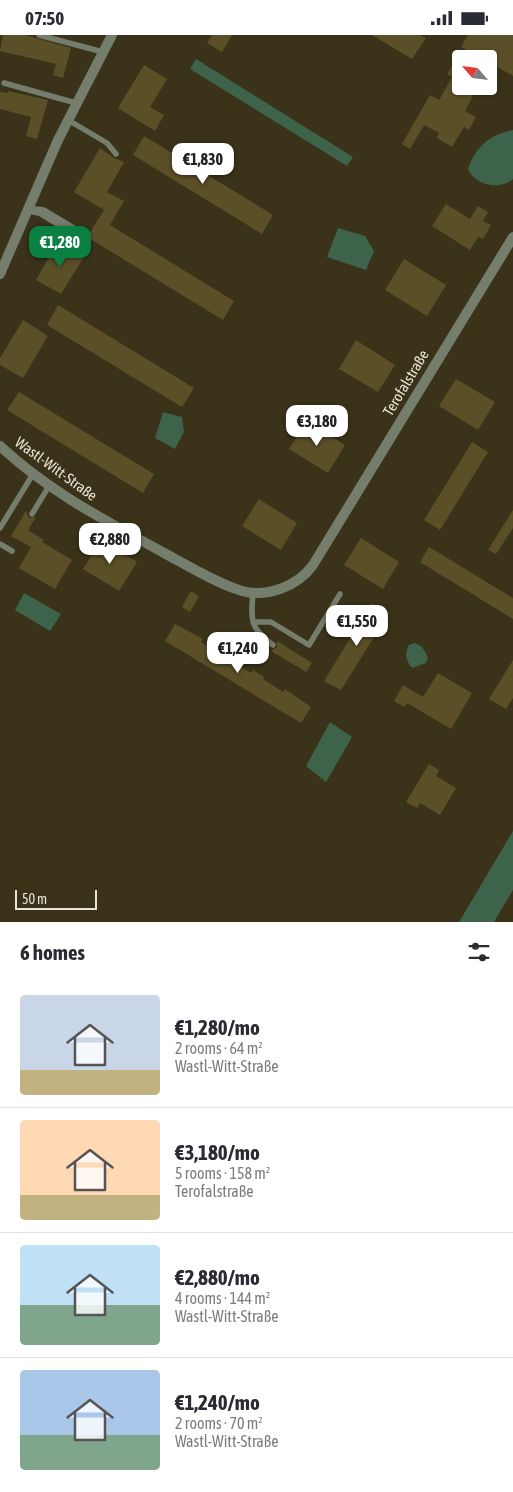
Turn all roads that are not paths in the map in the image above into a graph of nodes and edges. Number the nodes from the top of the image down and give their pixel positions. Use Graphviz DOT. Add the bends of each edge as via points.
graph roads {
  1 [pos="39,35"];
  2 [pos="112,35"];
  3 [pos="103,52"];
  4 [pos="4,83"];
  5 [pos="76,103"];
  6 [pos="68,120"];
  7 [pos="116,154"];
  8 [pos="26,210"];
  9 [pos="80,231"];
  10 [pos="72,233"];
  11 [pos="513,237"];
  12 [pos="0,274"];
  13 [pos="0,446"];
  14 [pos="33,474"];
  15 [pos="49,487"];
  16 [pos="32,513"];
  17 [pos="0,528"];
  18 [pos="0,544"];
  19 [pos="12,551"];
  20 [pos="285,588"];
  21 [pos="253,592"];
  22 [pos="340,595"];
  23 [pos="253,622"];
  24 [pos="273,645"];
  1 -- 3 [label="lane"];
  2 -- 3 [label="street"];
  3 -- 5 [label="street"];
  4 -- 5 [label="lane"];
  5 -- 6 [label="street"];
  6 -- 7 [label="lane" via="107,143"];
  6 -- 8 [label="street"];
  8 -- 9 [label="lane" via="44,210"];
  8 -- 10 [label="lane" via="39,213"];
  8 -- 12 [label="street"];
  11 -- 20 [label="street, Terofalstraße" via="313,565"];
  13 -- 14 [label="street, Wastl-Witt-Straße"];
  14 -- 15 [label="street, Wastl-Witt-Straße"];
  14 -- 17 [label="lane"];
  15 -- 16 [label="lane"];
  15 -- 21 [label="street, Wastl-Witt-Straße" via="191,567 242,591"];
  18 -- 19 [label="lane"];
  20 -- 21 [label="street, Wastl-Witt-Straße"];
  21 -- 23 [label="lane"];
  22 -- 23 [label="lane" via="309,645 271,622"];
  23 -- 24 [label="lane" via="260,636"];
}
